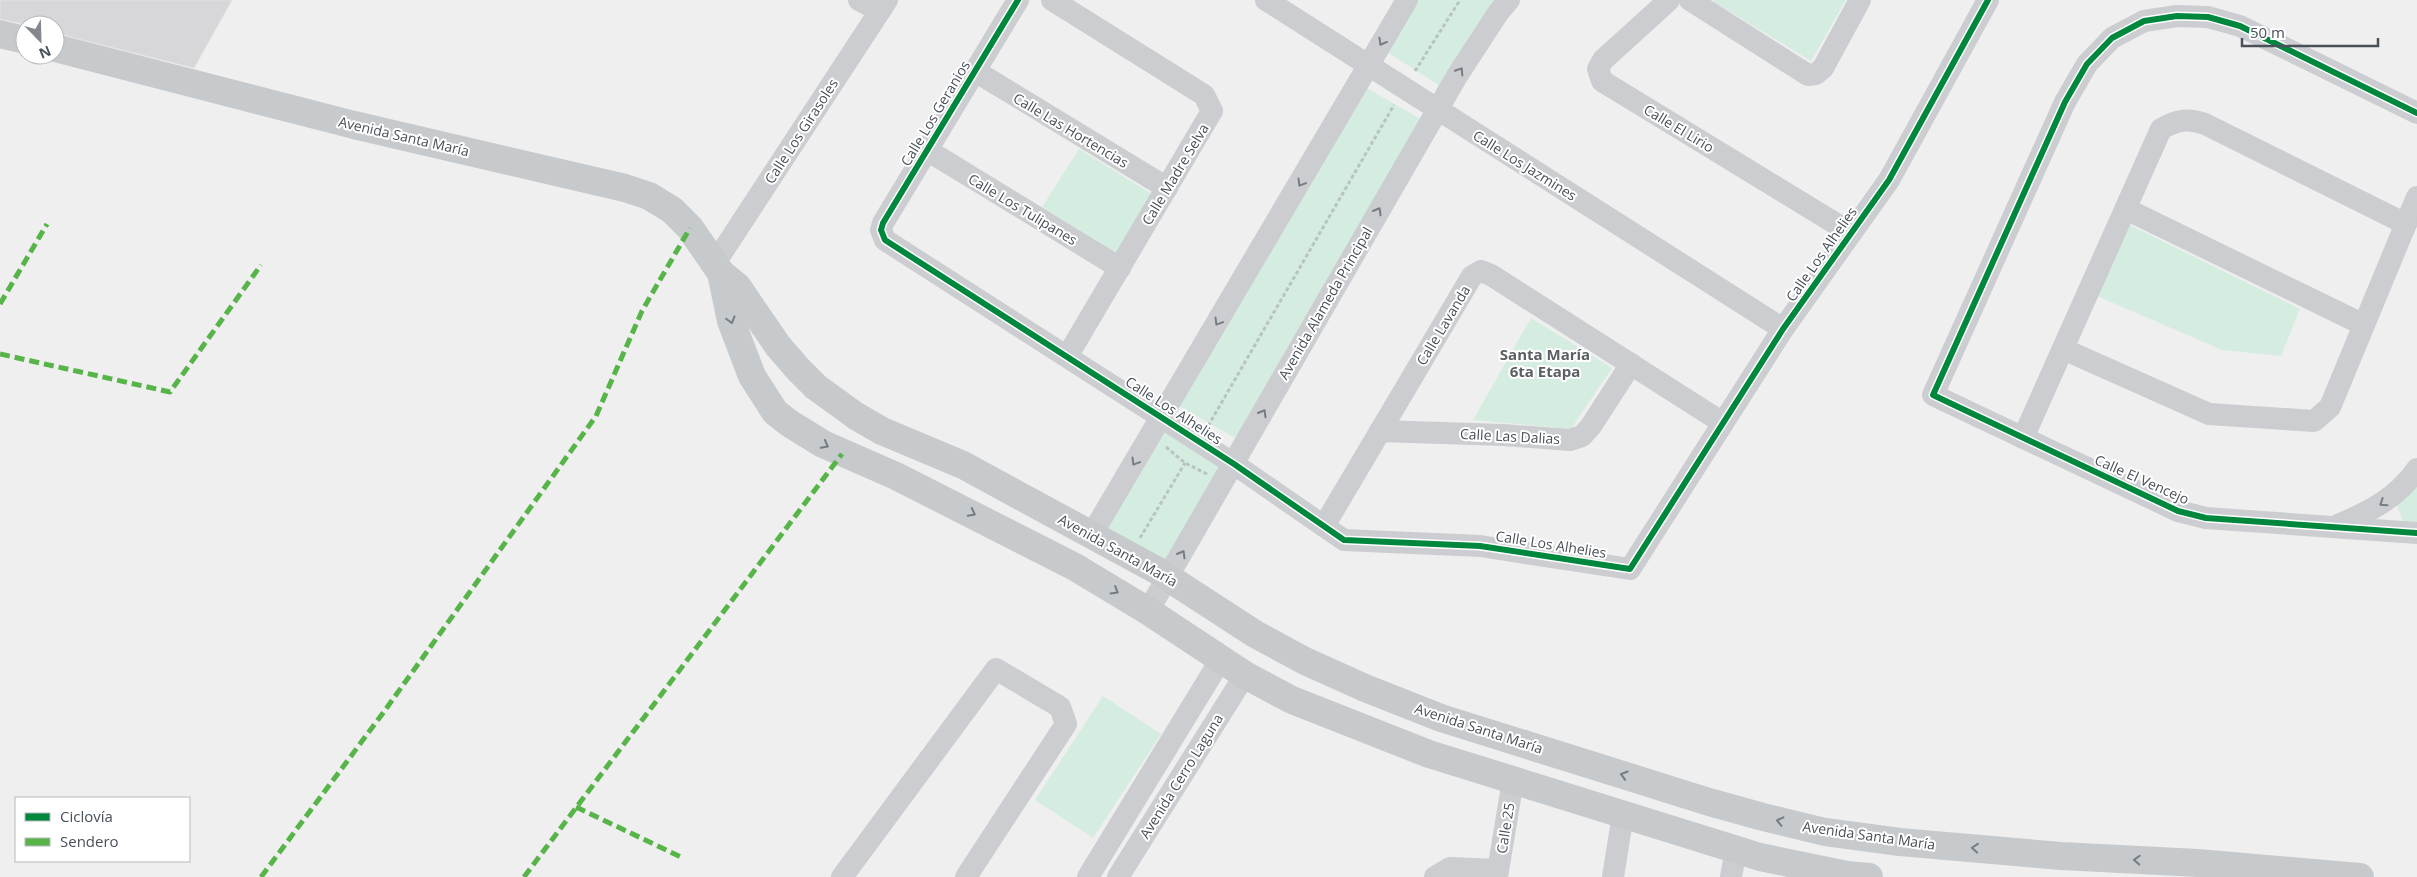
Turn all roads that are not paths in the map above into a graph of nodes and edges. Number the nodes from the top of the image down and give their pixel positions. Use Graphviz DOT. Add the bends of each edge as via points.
graph roads {
  1 [pos="859,0"];
  2 [pos="1018,0"];
  3 [pos="1052,0"];
  4 [pos="1266,0"];
  5 [pos="1407,0"];
  6 [pos="1509,0"];
  7 [pos="1669,0"];
  8 [pos="1690,0"];
  9 [pos="1860,0"];
  10 [pos="1988,0"];
  11 [pos="884,6"];
  12 [pos="0,34"];
  13 [pos="15,38"];
  14 [pos="65,51"];
  15 [pos="1369,65"];
  16 [pos="975,71"];
  17 [pos="1438,109"];
  18 [pos="2417,113"];
  19 [pos="927,150"];
  20 [pos="1167,188"];
  21 [pos="2417,197"];
  22 [pos="2126,209"];
  23 [pos="2406,224"];
  24 [pos="1851,233"];
  25 [pos="885,240"];
  26 [pos="718,268"];
  27 [pos="1120,268"];
  28 [pos="2364,325"];
  29 [pos="1783,329"];
  30 [pos="2063,350"];
  31 [pos="1068,355"];
  32 [pos="1631,364"];
  33 [pos="1161,417"];
  34 [pos="1723,423"];
  35 [pos="1380,431"];
  36 [pos="2023,438"];
  37 [pos="1234,464"];
  38 [pos="2417,469"];
  39 [pos="1324,526"];
  40 [pos="2332,527"];
  41 [pos="1092,534"];
  42 [pos="2417,534"];
  43 [pos="1168,577"];
  44 [pos="1148,611"];
  45 [pos="1221,659"];
  46 [pos="1245,675"];
  47 [pos="1513,780"];
  48 [pos="1623,814"];
  49 [pos="1736,850"];
  50 [pos="2171,869"];
  51 [pos="2215,871"];
  52 [pos="1497,873"];
  53 [pos="842,877"];
  54 [pos="966,877"];
  55 [pos="1088,877"];
  56 [pos="1118,877"];
  57 [pos="1435,877"];
  58 [pos="1613,877"];
  59 [pos="1731,877"];
  60 [pos="1869,877"];
  61 [pos="2360,877"];
  1 -- 11 [label="street"];
  2 -- 16 [label="street, Calle Los Geranios"];
  3 -- 20 [label="street, Calle Madre Selva" via="1209,101 1212,111"];
  4 -- 15 [label="street, Calle Los Jazmines"];
  5 -- 15 [label="street, one-way"];
  17 -- 6 [label="street, Avenida Alameda Principal, one-way"];
  7 -- 24 [label="street, Calle El Lirio" via="1602,60 1598,69 1602,80"];
  8 -- 9 [label="street" via="1808,75 1823,68"];
  10 -- 24 [label="street, Calle Los Alhelies" via="1889,180"];
  11 -- 26 [label="street, Calle Los Girasoles"];
  12 -- 13 [label="main road"];
  14 -- 26 [label="main road, Avenida Santa María" via="354,125 625,188 649,196 672,210 690,228"];
  15 -- 17 [label="street, Calle Los Jazmines"];
  15 -- 33 [label="street, one-way"];
  16 -- 19 [label="street, Calle Los Geranios"];
  16 -- 20 [label="street, Calle Las Hortencias"];
  17 -- 29 [label="street, Calle Los Jazmines"];
  37 -- 17 [label="street, Avenida Alameda Principal, one-way"];
  18 -- 36 [label="street, Calle El Vencejo" via="2240,26 2200,17 2177,16 2144,21 2112,38 2087,64 2065,102 1933,395"];
  19 -- 25 [label="street, Calle Los Geranios" via="883,223 881,230"];
  19 -- 27 [label="street, Calle Los Tulipanes"];
  20 -- 27 [label="street, Calle Madre Selva"];
  21 -- 23 [label="street"];
  22 -- 23 [label="street" via="2161,130 2176,120 2190,120 2205,124"];
  22 -- 28 [label="street"];
  22 -- 30 [label="street"];
  23 -- 28 [label="street"];
  24 -- 29 [label="street, Calle Los Alhelies"];
  25 -- 31 [label="street, Calle Los Alhelies"];
  26 -- 41 [label="main road, Avenida Santa María" via="737,286 798,369 834,401 882,431 963,465"];
  26 -- 44 [label="main road, Avenida Santa María, one-way" via="731,321 752,376 763,397 788,423 836,450 896,476 1066,562"];
  27 -- 31 [label="street, Calle Madre Selva"];
  28 -- 30 [label="street" via="2330,408 2314,421 2209,414"];
  29 -- 34 [label="street, Calle Los Alhelies"];
  30 -- 36 [label="street"];
  31 -- 33 [label="street, Calle Los Alhelies"];
  32 -- 34 [label="street, Calle Lavanda"];
  32 -- 35 [label="street, Calle Las Dalias" via="1591,426 1582,436 1570,440"];
  32 -- 35 [label="street, Calle Lavanda" via="1481,271 1472,276"];
  33 -- 37 [label="street, Calle Los Alhelies"];
  33 -- 41 [label="street, one-way"];
  34 -- 39 [label="street, Calle Los Alhelies" via="1630,569 1480,546 1344,540"];
  35 -- 39 [label="street, Calle Lavanda"];
  36 -- 40 [label="street, Calle El Vencejo" via="2178,511 2206,518"];
  37 -- 39 [label="street, Calle Los Alhelies"];
  43 -- 37 [label="street, Avenida Alameda Principal, one-way"];
  38 -- 40 [label="street, one-way" via="2389,499 2368,513"];
  40 -- 42 [label="street, Calle El Vencejo"];
  41 -- 43 [label="main road, Avenida Santa María"];
  43 -- 44 [label="street, Avenida Alameda Principal"];
  50 -- 43 [label="main road, Avenida Santa María, one-way" via="1900,842 1826,832 1763,818 1442,718 1365,688 1255,634"];
  44 -- 45 [label="main road, Avenida Santa María"];
  45 -- 46 [label="main road, Avenida Santa María"];
  45 -- 55 [label="street"];
  46 -- 47 [label="main road, Avenida Santa María" via="1292,700 1429,754"];
  46 -- 56 [label="street, Avenida Cerro Laguna"];
  47 -- 48 [label="main road, Avenida Santa María"];
  47 -- 52 [label="street, Calle 25"];
  48 -- 49 [label="main road, Avenida Santa María"];
  48 -- 58 [label="street"];
  49 -- 59 [label="street"];
  49 -- 60 [label="main road, Avenida Santa María"];
  50 -- 51 [label="main road, Avenida Santa María"];
  51 -- 61 [label="main road, Avenida Santa María"];
  52 -- 57 [label="street" via="1450,868"];
  53 -- 54 [label="street" via="996,669 1060,707 1066,724"];
}
